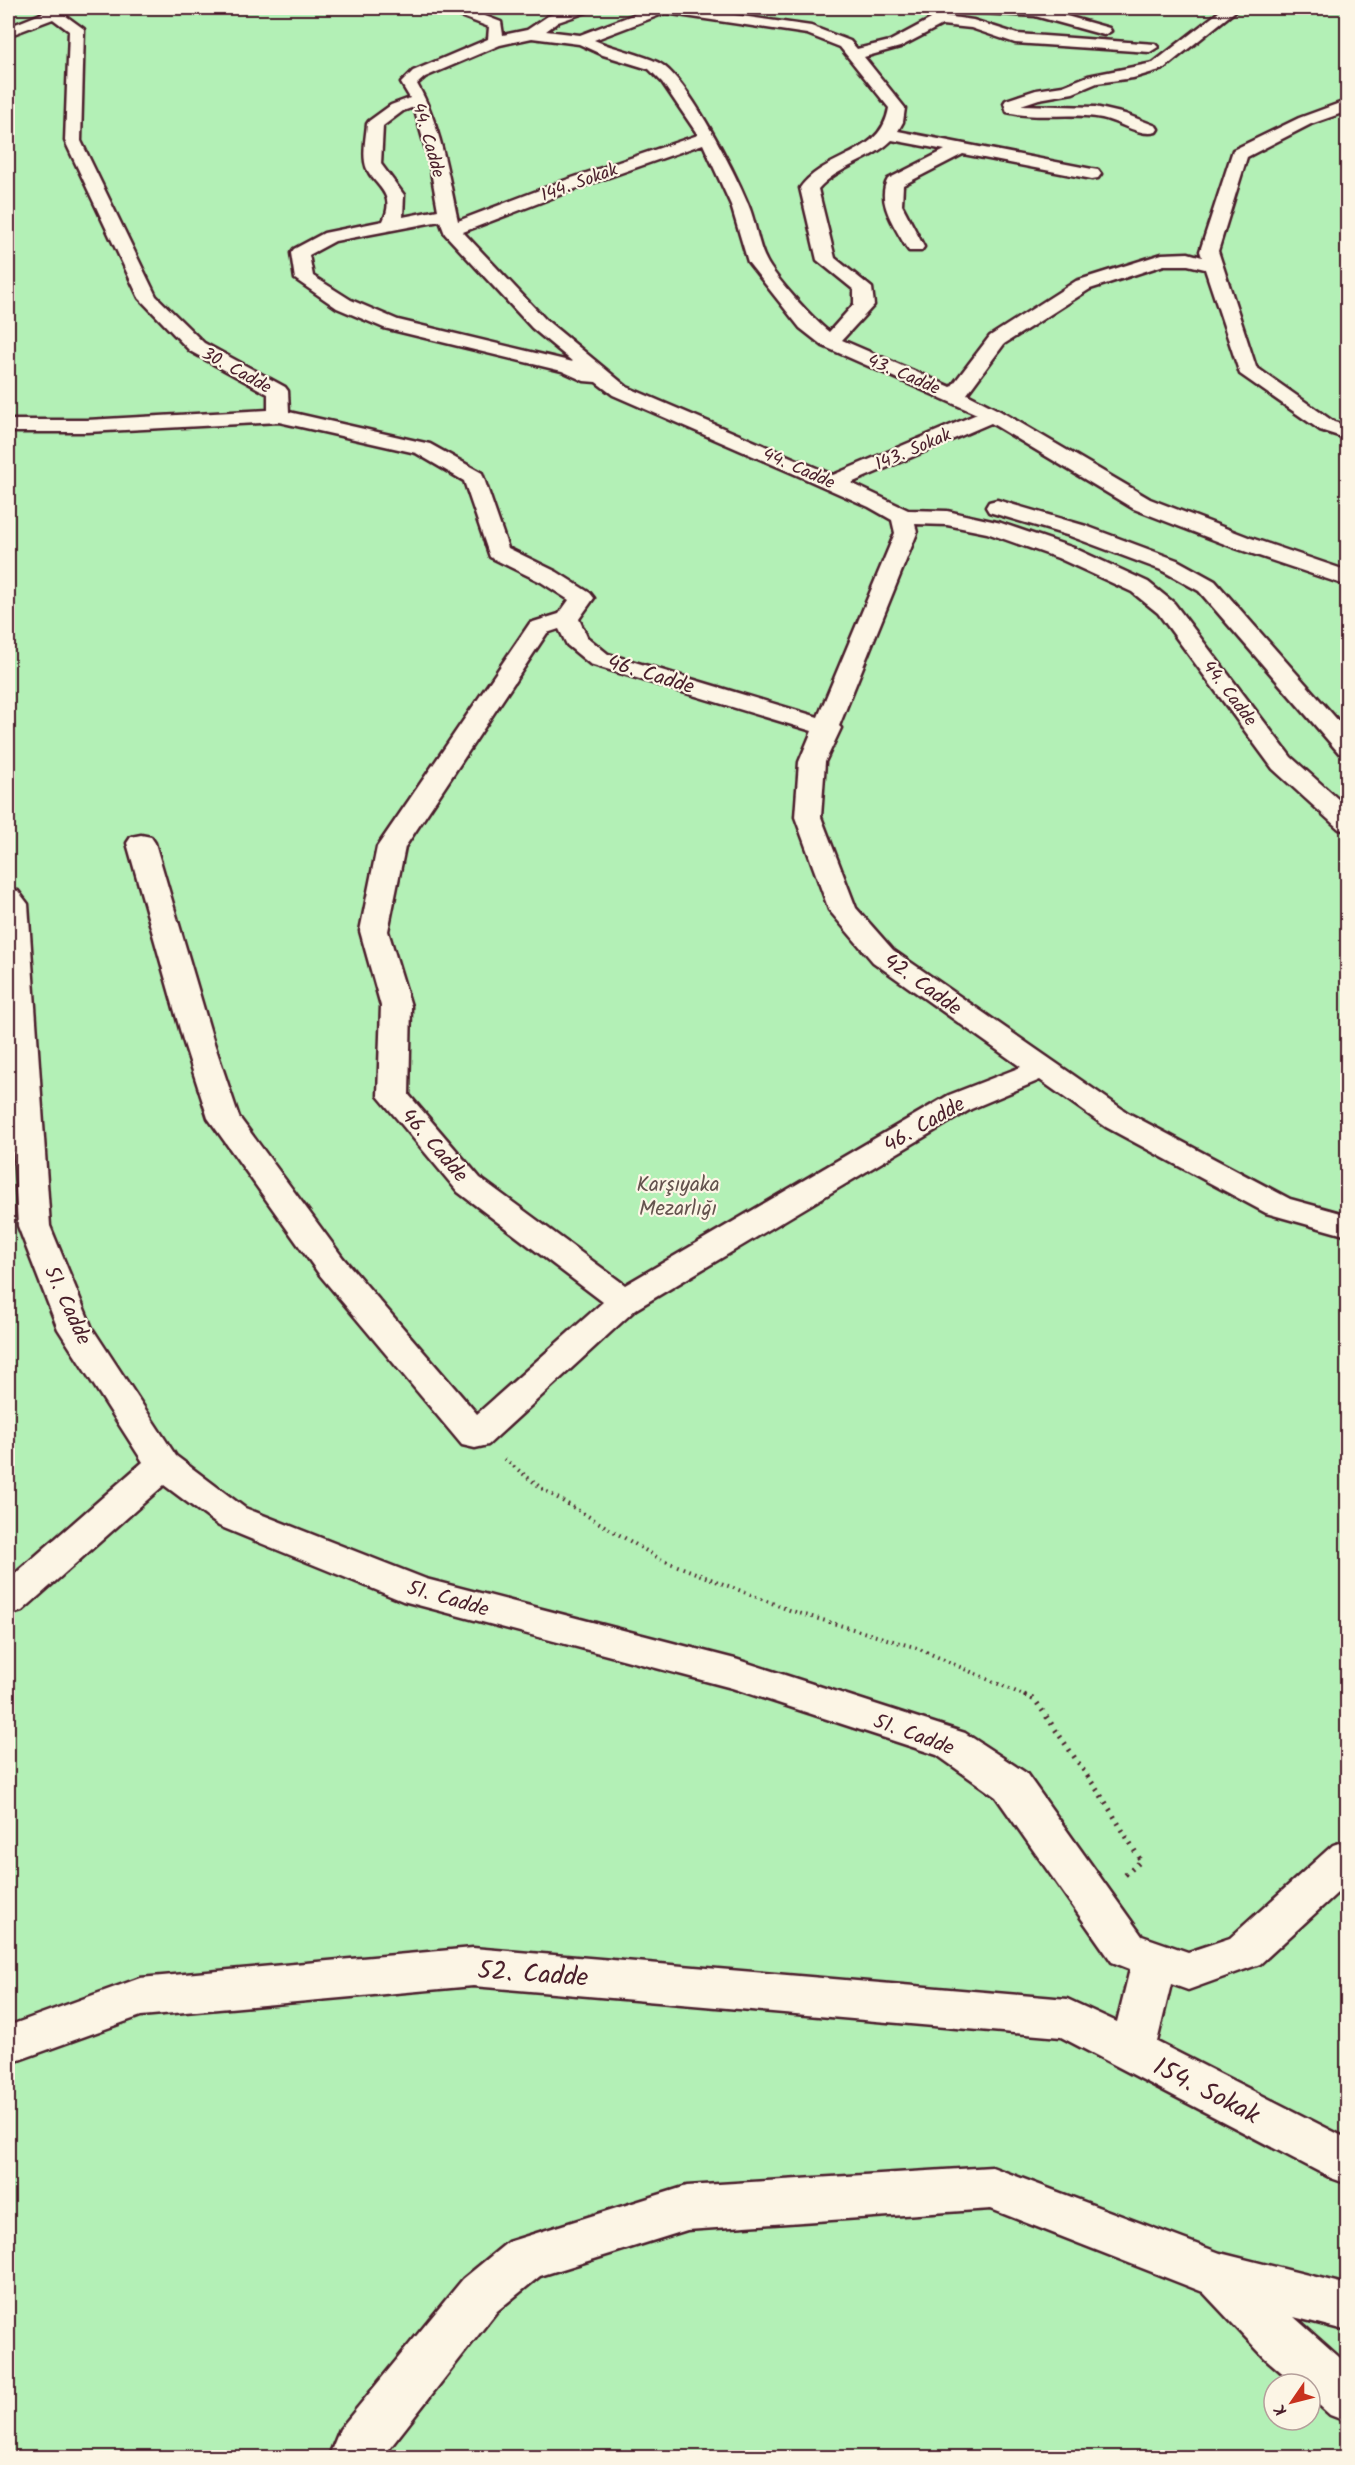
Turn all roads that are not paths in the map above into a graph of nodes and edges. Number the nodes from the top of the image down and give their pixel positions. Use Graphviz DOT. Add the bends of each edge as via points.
graph roads {
  1 [pos="452,8"];
  2 [pos="586,8"];
  3 [pos="664,8"];
  4 [pos="930,8"];
  5 [pos="964,8"];
  6 [pos="1078,8"];
  7 [pos="1232,8"];
  8 [pos="49,11"];
  9 [pos="626,13"];
  10 [pos="1058,16"];
  11 [pos="940,20"];
  12 [pos="8,32"];
  13 [pos="532,34"];
  14 [pos="1165,39"];
  15 [pos="582,40"];
  16 [pos="496,41"];
  17 [pos="1150,47"];
  18 [pos="853,55"];
  19 [pos="419,100"];
  20 [pos="1347,105"];
  21 [pos="1150,129"];
  22 [pos="889,134"];
  23 [pos="708,137"];
  24 [pos="961,148"];
  25 [pos="1092,174"];
  26 [pos="392,191"];
  27 [pos="449,222"];
  28 [pos="390,225"];
  29 [pos="342,235"];
  30 [pos="915,247"];
  31 [pos="1213,265"];
  32 [pos="830,342"];
  33 [pos="620,391"];
  34 [pos="955,396"];
  35 [pos="993,415"];
  36 [pos="279,416"];
  37 [pos="8,426"];
  38 [pos="1347,434"];
  39 [pos="834,482"];
  40 [pos="942,495"];
  41 [pos="903,506"];
  42 [pos="1347,579"];
  43 [pos="567,619"];
  44 [pos="828,728"];
  45 [pos="1347,748"];
  46 [pos="1347,823"];
  47 [pos="141,843"];
  48 [pos="8,897"];
  49 [pos="1042,1070"];
  50 [pos="1347,1226"];
  51 [pos="624,1301"];
  52 [pos="163,1464"];
  53 [pos="8,1601"];
  54 [pos="1347,1857"];
  55 [pos="1155,1958"];
  56 [pos="1067,2018"];
  57 [pos="8,2045"];
  58 [pos="1132,2052"];
  59 [pos="1347,2163"];
  60 [pos="1220,2276"];
  61 [pos="1347,2308"];
  62 [pos="1347,2398"];
  63 [pos="354,2457"];
  1 -- 16 [label="lane" via="496,25"];
  2 -- 13 [label="lane" via="553,19"];
  3 -- 9 [label="lane"];
  3 -- 18 [label="lane" via="811,30 845,44"];
  4 -- 11 [label="lane"];
  5 -- 10 [label="lane"];
  6 -- 10 [label="lane"];
  7 -- 21 [label="lane" via="1158,66 1094,79 1012,103 1013,109 1034,113 1087,111 1119,116"];
  8 -- 12 [label="lane"];
  8 -- 36 [label="lane, 30. Cadde" via="77,29 73,141 148,298 196,347 278,391"];
  9 -- 15 [label="lane"];
  10 -- 14 [label="lane" via="1107,32"];
  11 -- 17 [label="lane" via="973,24 1016,38"];
  11 -- 18 [label="lane" via="895,44"];
  13 -- 15 [label="lane, 43. Cadde"];
  13 -- 16 [label="lane, 43. Cadde"];
  15 -- 23 [label="lane, 43. Cadde" via="654,66 669,79"];
  16 -- 19 [label="lane, 44. Cadde" via="419,74 409,83"];
  18 -- 22 [label="lane" via="897,108"];
  19 -- 26 [label="lane" via="397,108 375,123 373,164"];
  19 -- 27 [label="lane, 44. Cadde" via="437,159"];
  20 -- 31 [label="lane" via="1239,154 1209,251"];
  22 -- 24 [label="lane"];
  22 -- 32 [label="lane" via="861,156 823,174 808,188 826,260 863,288 864,305"];
  23 -- 27 [label="lane, 144. Sokak"];
  23 -- 32 [label="lane, 43. Cadde" via="740,205 757,262 807,324"];
  24 -- 25 [label="lane"];
  24 -- 30 [label="lane" via="894,183 893,205"];
  26 -- 28 [label="lane" via="395,215"];
  26 -- 29 [label="lane" via="378,210"];
  27 -- 28 [label="lane, 144. Sokak"];
  27 -- 33 [label="lane, 44. Cadde" via="539,324"];
  28 -- 29 [label="lane, 144. Sokak"];
  29 -- 33 [label="lane" via="300,253 304,279 344,304 391,324 569,367"];
  31 -- 34 [label="lane" via="1188,259 1162,260 1083,285 998,340"];
  31 -- 38 [label="lane" via="1247,370 1327,426"];
  32 -- 34 [label="lane, 43. Cadde"];
  33 -- 39 [label="lane, 44. Cadde"];
  34 -- 35 [label="lane, 43. Cadde"];
  35 -- 39 [label="lane, 143. Sokak"];
  35 -- 42 [label="lane, 43. Cadde" via="1142,504"];
  36 -- 37 [label="lane"];
  36 -- 43 [label="lane, 30. Cadde" via="423,448 474,478 498,552 582,598"];
  39 -- 41 [label="lane, 44. Cadde" via="877,502"];
  40 -- 45 [label="lane" via="1078,531 1169,566 1207,586"];
  41 -- 44 [label="lane, 42. Cadde" via="906,533"];
  41 -- 46 [label="lane, 44. Cadde" via="993,528 1066,553 1140,586 1166,608 1282,763"];
  43 -- 44 [label="lane, 46. Cadde" via="576,640 599,658"];
  43 -- 51 [label="lane, 46. Cadde" via="538,628 391,847 374,931 396,1006 393,1096 469,1185"];
  44 -- 49 [label="lane, 42. Cadde" via="812,762 808,817 843,910 883,956"];
  47 -- 51 [label="lane" via="224,1118 331,1266 475,1436"];
  48 -- 52 [label="lane, 51. Cadde" via="14,904 34,1226 75,1329"];
  49 -- 50 [label="lane, 42. Cadde" via="1117,1120 1278,1206"];
  49 -- 51 [label="lane, 46. Cadde" via="960,1102"];
  52 -- 53 [label="lane"];
  52 -- 55 [label="lane, 51. Cadde" via="232,1517 417,1591 735,1674 951,1744 1011,1785 1127,1949"];
  54 -- 55 [label="lane, 51. Cadde" via="1245,1952 1188,1971"];
  55 -- 58 [label="lane"];
  56 -- 57 [label="lane, 52. Cadde" via="474,1967 140,1997"];
  56 -- 58 [label="lane, 154. Sokak"];
  58 -- 59 [label="lane, 154. Sokak"];
  60 -- 61 [label="lane"];
  60 -- 62 [label="lane" via="1283,2341"];
  60 -- 63 [label="lane" via="992,2188 687,2208 525,2258 480,2295"];
}
